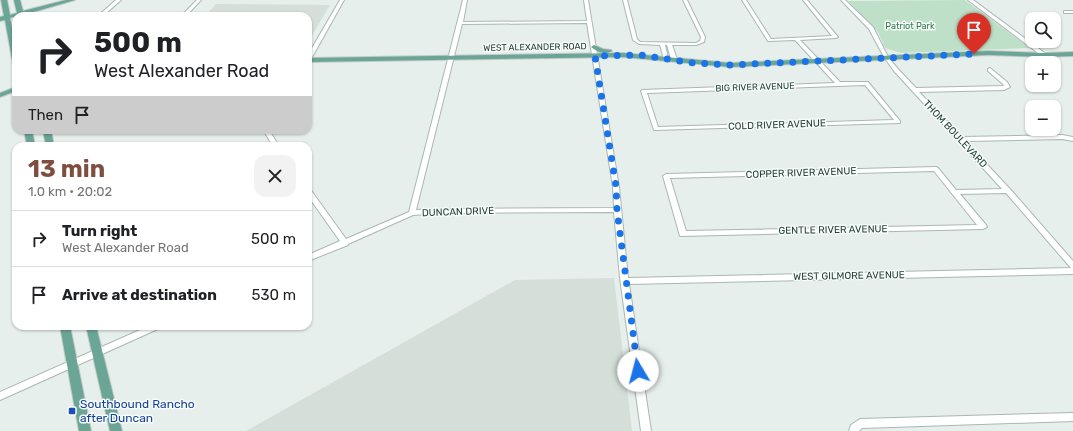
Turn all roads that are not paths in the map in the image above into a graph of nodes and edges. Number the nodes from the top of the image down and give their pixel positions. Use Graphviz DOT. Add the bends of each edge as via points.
graph roads {
  1 [pos="4,0"];
  2 [pos="17,0"];
  3 [pos="61,0"];
  4 [pos="72,0"];
  5 [pos="119,0"];
  6 [pos="199,0"];
  7 [pos="342,0"];
  8 [pos="465,0"];
  9 [pos="586,0"];
  10 [pos="625,0"];
  11 [pos="685,0"];
  12 [pos="744,0"];
  13 [pos="805,0"];
  14 [pos="843,0"];
  15 [pos="970,0"];
  16 [pos="49,7"];
  17 [pos="20,12"];
  18 [pos="26,12"];
  19 [pos="28,12"];
  20 [pos="40,12"];
  21 [pos="105,12"];
  22 [pos="187,12"];
  23 [pos="1066,12"];
  24 [pos="1073,12"];
  25 [pos="12,15"];
  26 [pos="7,16"];
  27 [pos="0,18"];
  28 [pos="590,22"];
  29 [pos="460,23"];
  30 [pos="799,39"];
  31 [pos="12,43"];
  32 [pos="662,43"];
  33 [pos="669,43"];
  34 [pos="594,47"];
  35 [pos="312,52"];
  36 [pos="1073,54"];
  37 [pos="1044,55"];
  38 [pos="595,56"];
  39 [pos="451,57"];
  40 [pos="658,57"];
  41 [pos="886,57"];
  42 [pos="666,58"];
  43 [pos="312,59"];
  44 [pos="674,59"];
  45 [pos="818,61"];
  46 [pos="990,70"];
  47 [pos="839,84"];
  48 [pos="12,86"];
  49 [pos="0,90"];
  50 [pos="12,90"];
  51 [pos="914,90"];
  52 [pos="0,95"];
  53 [pos="898,122"];
  54 [pos="656,129"];
  55 [pos="1072,138"];
  56 [pos="960,139"];
  57 [pos="1008,191"];
  58 [pos="955,192"];
  59 [pos="312,197"];
  60 [pos="617,210"];
  61 [pos="412,214"];
  62 [pos="683,234"];
  63 [pos="345,243"];
  64 [pos="312,256"];
  65 [pos="1073,266"];
  66 [pos="1073,271"];
  67 [pos="626,281"];
  68 [pos="66,330"];
  69 [pos="92,330"];
  70 [pos="148,330"];
  71 [pos="98,353"];
  72 [pos="72,364"];
  73 [pos="0,396"];
  74 [pos="1073,417"];
  75 [pos="854,430"];
  76 [pos="85,431"];
  77 [pos="116,431"];
  78 [pos="646,431"];
  1 -- 26 [label="main road"];
  2 -- 17 [label="main road"];
  3 -- 18 [label="main road"];
  4 -- 16 [label="main road"];
  5 -- 21 [label="street"];
  6 -- 22 [label="street"];
  7 -- 35 [label="street"];
  8 -- 29 [label="street"];
  9 -- 28 [label="street"];
  10 -- 32 [label="street" via="635,39 639,43"];
  11 -- 33 [label="street" via="703,37 702,42"];
  12 -- 30 [label="street" via="770,40"];
  13 -- 30 [label="street" via="836,37"];
  14 -- 41 [label="street, THOM BOULEVARD" via="871,28"];
  15 -- 37 [label="street"];
  16 -- 19 [label="main road"];
  16 -- 20 [label="main road"];
  23 -- 24 [label="street"];
  25 -- 26 [label="main road"];
  26 -- 27 [label="main road"];
  26 -- 31 [label="main road"];
  28 -- 29 [label="street"];
  28 -- 34 [label="street"];
  29 -- 39 [label="street"];
  30 -- 45 [label="street" via="811,56"];
  32 -- 33 [label="street"];
  32 -- 42 [label="street"];
  33 -- 44 [label="street"];
  34 -- 38 [label="street"];
  34 -- 40 [label="main road" via="602,51"];
  36 -- 37 [label="main road, WEST ALEXANDER ROAD"];
  37 -- 41 [label="main road, WEST ALEXANDER ROAD" via="988,53"];
  38 -- 39 [label="main road, WEST ALEXANDER ROAD"];
  38 -- 40 [label="main road, WEST ALEXANDER ROAD"];
  38 -- 60 [label="street" via="616,186"];
  39 -- 43 [label="main road, WEST ALEXANDER ROAD"];
  39 -- 61 [label="street"];
  40 -- 42 [label="main road, WEST ALEXANDER ROAD"];
  41 -- 45 [label="main road, WEST ALEXANDER ROAD"];
  41 -- 51 [label="street, THOM BOULEVARD"];
  42 -- 44 [label="main road, WEST ALEXANDER ROAD"];
  44 -- 45 [label="main road, WEST ALEXANDER ROAD" via="730,65"];
  45 -- 47 [label="street"];
  46 -- 51 [label="street" via="1007,87"];
  47 -- 53 [label="street, BIG RIVER AVENUE" via="866,83"];
  47 -- 54 [label="street, BIG RIVER AVENUE" via="644,91"];
  48 -- 49 [label="main road"];
  50 -- 52 [label="main road"];
  51 -- 56 [label="street, THOM BOULEVARD"];
  53 -- 54 [label="street, COLD RIVER AVENUE"];
  55 -- 56 [label="street"];
  56 -- 57 [label="street, THOM BOULEVARD"];
  57 -- 58 [label="street"];
  57 -- 65 [label="street, THOM BOULEVARD"];
  58 -- 62 [label="street, GENTLE RIVER AVENUE" via="982,227"];
  58 -- 62 [label="street, COPPER RIVER AVENUE" via="936,169 666,176"];
  59 -- 63 [label="street"];
  60 -- 61 [label="street, DUNCAN DRIVE" via="441,211"];
  60 -- 67 [label="street"];
  61 -- 63 [label="street, DUNCAN DRIVE"];
  63 -- 64 [label="street, DUNCAN DRIVE"];
  66 -- 67 [label="street, WEST GILMORE AVENUE"];
  67 -- 78 [label="street"];
  68 -- 72 [label="main road"];
  69 -- 71 [label="main road"];
  70 -- 71 [label="street"];
  71 -- 72 [label="street"];
  71 -- 77 [label="main road"];
  72 -- 73 [label="street"];
  72 -- 76 [label="main road"];
  74 -- 75 [label="street" via="860,424"];
}
